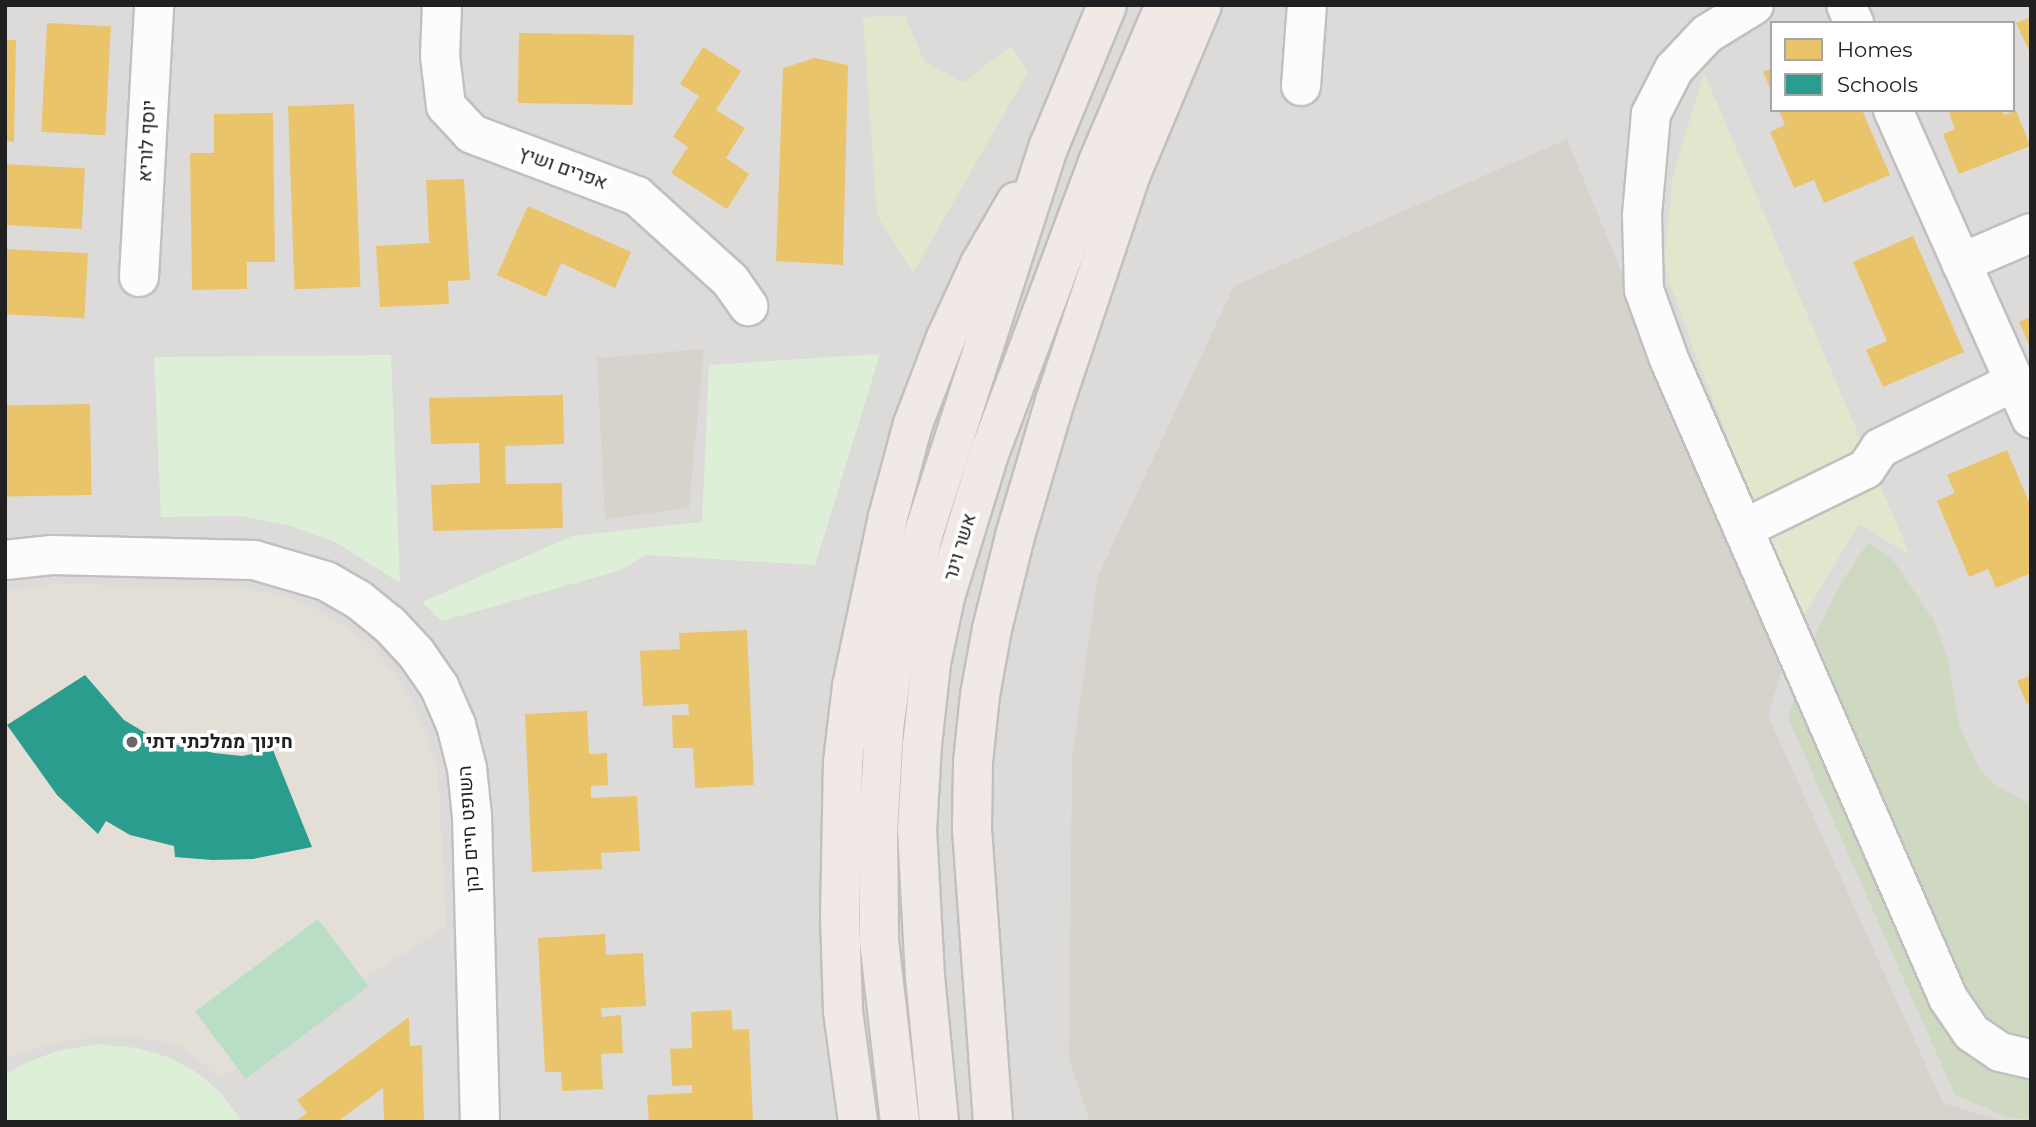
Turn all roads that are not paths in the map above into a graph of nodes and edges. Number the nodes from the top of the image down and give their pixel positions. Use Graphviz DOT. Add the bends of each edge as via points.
graph roads {
  1 [pos="154,5"];
  2 [pos="442,5"];
  3 [pos="1107,5"];
  4 [pos="1165,5"];
  5 [pos="1202,5"];
  6 [pos="1307,5"];
  7 [pos="1754,5"];
  8 [pos="1846,5"];
  9 [pos="1853,21"];
  10 [pos="1301,86"];
  11 [pos="1893,112"];
  12 [pos="1049,146"];
  13 [pos="2031,233"];
  14 [pos="1961,263"];
  15 [pos="139,277"];
  16 [pos="748,306"];
  17 [pos="2014,382"];
  18 [pos="2031,419"];
  19 [pos="1743,530"];
  20 [pos="5,560"];
  21 [pos="2031,1059"];
  22 [pos="480,1122"];
  23 [pos="858,1122"];
  24 [pos="900,1122"];
  25 [pos="939,1122"];
  26 [pos="993,1122"];
  1 -- 15 [label="street, יוסף לוריא"];
  2 -- 16 [label="street, אפרים ושיץ" via="440,56 446,106 472,134 637,196 730,280"];
  3 -- 12 [label="main road, אשר וינר"];
  4 -- 25 [label="main road, אשר וינר" via="1098,162 989,454 945,597 931,663 918,831 925,977"];
  5 -- 26 [label="main road" via="1131,174 1085,310 1015,536 990,642 973,762 972,828"];
  6 -- 10 [label="street"];
  7 -- 19 [label="street" via="1707,34 1674,69 1651,114 1642,215 1644,290"];
  8 -- 9 [label="street"];
  11 -- 14 [label="street"];
  12 -- 23 [label="main road" via="980,264 945,340 913,424 865,615 843,762 840,855 843,1011"];
  12 -- 24 [label="main road, אשר וינר" via="923,535 894,659 884,728 878,833 880,951"];
  13 -- 14 [label="street"];
  14 -- 17 [label="street"];
  17 -- 18 [label="street"];
  17 -- 19 [label="street" via="1880,448 1866,469"];
  19 -- 21 [label="street" via="1948,998 1972,1033 2000,1052"];
  20 -- 22 [label="street, השופט חיים כהן" via="52,555 254,560 326,581 389,624 416,653 439,687 456,725 467,768"];
}
